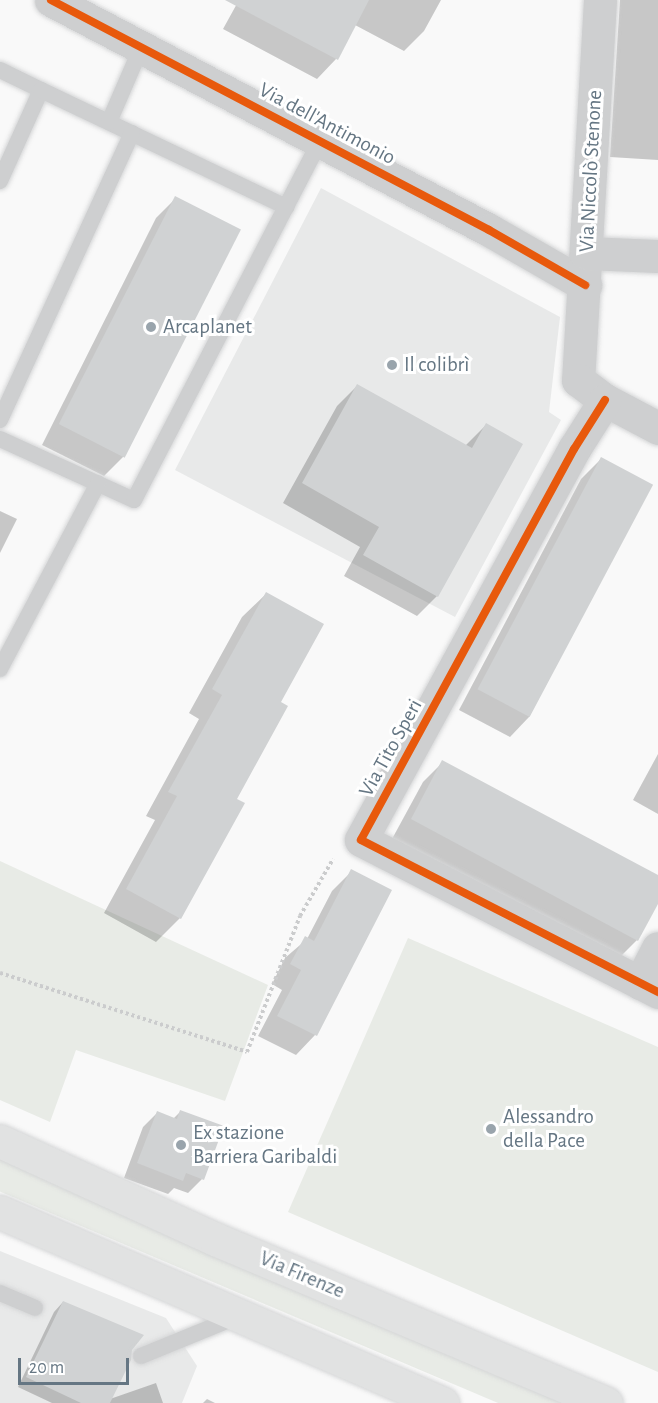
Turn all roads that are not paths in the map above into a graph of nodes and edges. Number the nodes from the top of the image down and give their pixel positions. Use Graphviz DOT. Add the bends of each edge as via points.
graph roads {
  1 [pos="51,0"];
  2 [pos="600,0"];
  3 [pos="141,48"];
  4 [pos="0,70"];
  5 [pos="41,90"];
  6 [pos="109,122"];
  7 [pos="132,133"];
  8 [pos="321,140"];
  9 [pos="0,181"];
  10 [pos="286,207"];
  11 [pos="658,256"];
  12 [pos="586,269"];
  13 [pos="605,400"];
  14 [pos="0,420"];
  15 [pos="658,428"];
  16 [pos="0,439"];
  17 [pos="98,483"];
  18 [pos="0,669"];
  19 [pos="658,948"];
  20 [pos="649,987"];
  21 [pos="0,1141"];
  22 [pos="0,1212"];
  23 [pos="0,1293"];
  24 [pos="35,1308"];
  25 [pos="239,1316"];
  26 [pos="141,1356"];
  27 [pos="442,1403"];
  28 [pos="606,1403"];
  1 -- 3 [label="street, Via dell'Antimonio"];
  2 -- 12 [label="street, Via Niccolò Stenone"];
  3 -- 6 [label="lane"];
  3 -- 8 [label="street, Via dell'Antimonio"];
  4 -- 5 [label="lane"];
  5 -- 6 [label="lane"];
  5 -- 9 [label="lane"];
  6 -- 7 [label="lane"];
  7 -- 10 [label="lane"];
  7 -- 14 [label="lane"];
  8 -- 10 [label="lane"];
  8 -- 12 [label="street, Via dell'Antimonio" via="489,230"];
  10 -- 17 [label="lane" via="134,500"];
  11 -- 12 [label="street"];
  12 -- 13 [label="street, Via Niccolò Stenone" via="578,380"];
  13 -- 15 [label="street"];
  13 -- 20 [label="street, Via Tito Speri" via="574,449 362,840"];
  16 -- 17 [label="lane"];
  17 -- 18 [label="lane"];
  19 -- 20 [label="street"];
  21 -- 28 [label="main road, Via Firenze" via="216,1239"];
  22 -- 25 [label="main road"];
  23 -- 24 [label="lane"];
  25 -- 26 [label="lane"];
  25 -- 27 [label="main road"];
}
